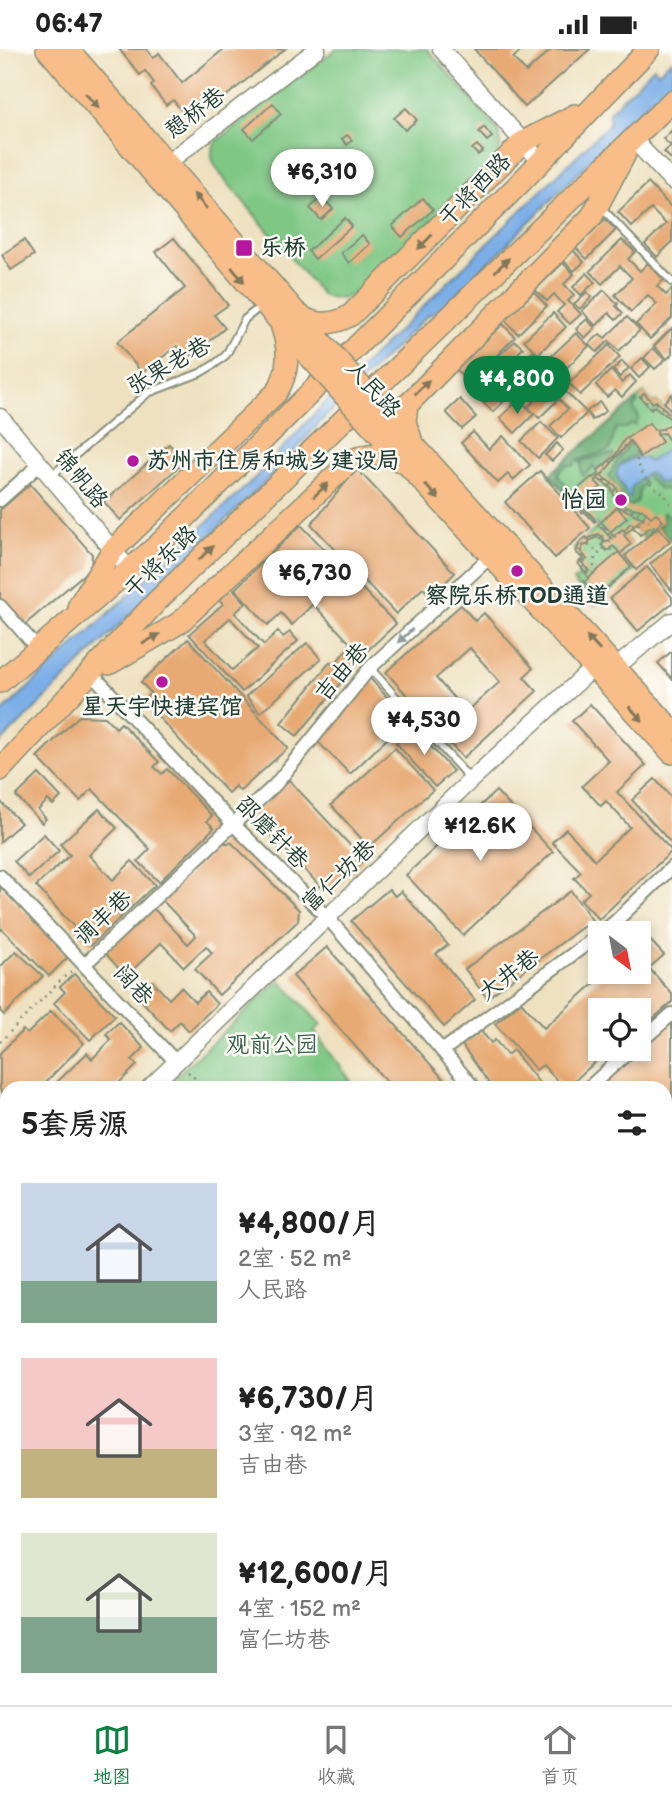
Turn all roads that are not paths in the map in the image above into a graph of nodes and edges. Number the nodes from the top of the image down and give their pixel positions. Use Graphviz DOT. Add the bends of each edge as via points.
graph roads {
  1 [pos="47,49"];
  2 [pos="68,49"];
  3 [pos="317,49"];
  4 [pos="441,49"];
  5 [pos="649,49"];
  6 [pos="672,101"];
  7 [pos="590,108"];
  8 [pos="633,139"];
  9 [pos="523,142"];
  10 [pos="540,161"];
  11 [pos="167,163"];
  12 [pos="672,181"];
  13 [pos="573,196"];
  14 [pos="595,210"];
  15 [pos="672,282"];
  16 [pos="263,304"];
  17 [pos="288,318"];
  18 [pos="337,366"];
  19 [pos="0,417"];
  20 [pos="411,456"];
  21 [pos="44,471"];
  22 [pos="0,500"];
  23 [pos="112,551"];
  24 [pos="491,556"];
  25 [pos="129,569"];
  26 [pos="0,606"];
  27 [pos="672,621"];
  28 [pos="68,622"];
  29 [pos="38,649"];
  30 [pos="370,668"];
  31 [pos="593,668"];
  32 [pos="615,668"];
  33 [pos="92,674"];
  34 [pos="0,682"];
  35 [pos="672,730"];
  36 [pos="672,754"];
  37 [pos="0,770"];
  38 [pos="471,780"];
  39 [pos="234,825"];
  40 [pos="672,867"];
  41 [pos="0,876"];
  42 [pos="328,918"];
  43 [pos="616,921"];
  44 [pos="588,943"];
  45 [pos="85,964"];
  46 [pos="672,1014"];
  47 [pos="651,1032"];
  48 [pos="442,1051"];
  49 [pos="618,1061"];
  50 [pos="176,1062"];
  51 [pos="156,1081"];
  52 [pos="468,1081"];
  53 [pos="596,1081"];
  1 -- 16 [label="main road, 人民路, one-way"];
  2 -- 11 [label="main road, 人民路"];
  3 -- 11 [label="street, 憩桥巷"];
  4 -- 9 [label="street"];
  5 -- 7 [label="main road, 干将西路"];
  6 -- 8 [label="main road"];
  7 -- 9 [label="main road"];
  7 -- 10 [label="main road, 干将西路"];
  8 -- 12 [label="street"];
  8 -- 13 [label="main road"];
  8 -- 14 [label="main road"];
  9 -- 10 [label="street"];
  9 -- 17 [label="main road, one-way" via="351,315 324,323"];
  10 -- 18 [label="main road, 干将西路"];
  17 -- 11 [label="main road, 人民路, one-way"];
  13 -- 14 [label="main road"];
  33 -- 13 [label="main road, 干将东路, one-way" via="158,600"];
  14 -- 15 [label="lane"];
  20 -- 14 [label="main road, one-way" via="404,413 413,396"];
  16 -- 17 [label="main road, 人民路"];
  16 -- 21 [label="lane, 张果老巷" via="245,319 220,360 148,393"];
  17 -- 20 [label="main road, 人民路, bridge"];
  17 -- 23 [label="main road" via="287,363 276,393"];
  18 -- 25 [label="main road, 干将东路"];
  19 -- 21 [label="street, 锦帆路"];
  20 -- 24 [label="main road, 人民路, one-way"];
  32 -- 20 [label="main road, 人民路, one-way"];
  33 -- 20 [label="main road, one-way" via="179,623 351,461 366,455"];
  21 -- 22 [label="street"];
  21 -- 23 [label="street, 锦帆路"];
  23 -- 25 [label="street, 锦帆路"];
  23 -- 28 [label="main road"];
  24 -- 30 [label="street, 吉由巷, one-way"];
  24 -- 31 [label="main road, 人民路"];
  25 -- 28 [label="main road, 干将东路"];
  26 -- 29 [label="street"];
  27 -- 32 [label="street"];
  28 -- 29 [label="main road, 干将东路"];
  29 -- 34 [label="main road, 干将东路"];
  30 -- 38 [label="lane"];
  30 -- 39 [label="street, 吉由巷" via="275,785"];
  31 -- 36 [label="main road, 人民路, one-way"];
  31 -- 38 [label="street, 富仁坊巷"];
  32 -- 35 [label="main road, 人民路"];
  33 -- 37 [label="main road, 干将东路"];
  33 -- 39 [label="street, 邵磨针巷"];
  38 -- 42 [label="street, 富仁坊巷"];
  39 -- 42 [label="street, 邵磨针巷"];
  39 -- 45 [label="street, 调丰巷"];
  40 -- 43 [label="street, 大井巷"];
  41 -- 45 [label="street, 阔巷"];
  42 -- 48 [label="street, 邵磨针巷"];
  42 -- 50 [label="street, 富仁坊巷"];
  44 -- 48 [label="street, 大井巷"];
  45 -- 50 [label="street, 阔巷"];
  46 -- 47 [label="street"];
  48 -- 52 [label="street, 邵磨针巷"];
  49 -- 53 [label="street"];
  50 -- 51 [label="street, 富仁坊巷"];
}
